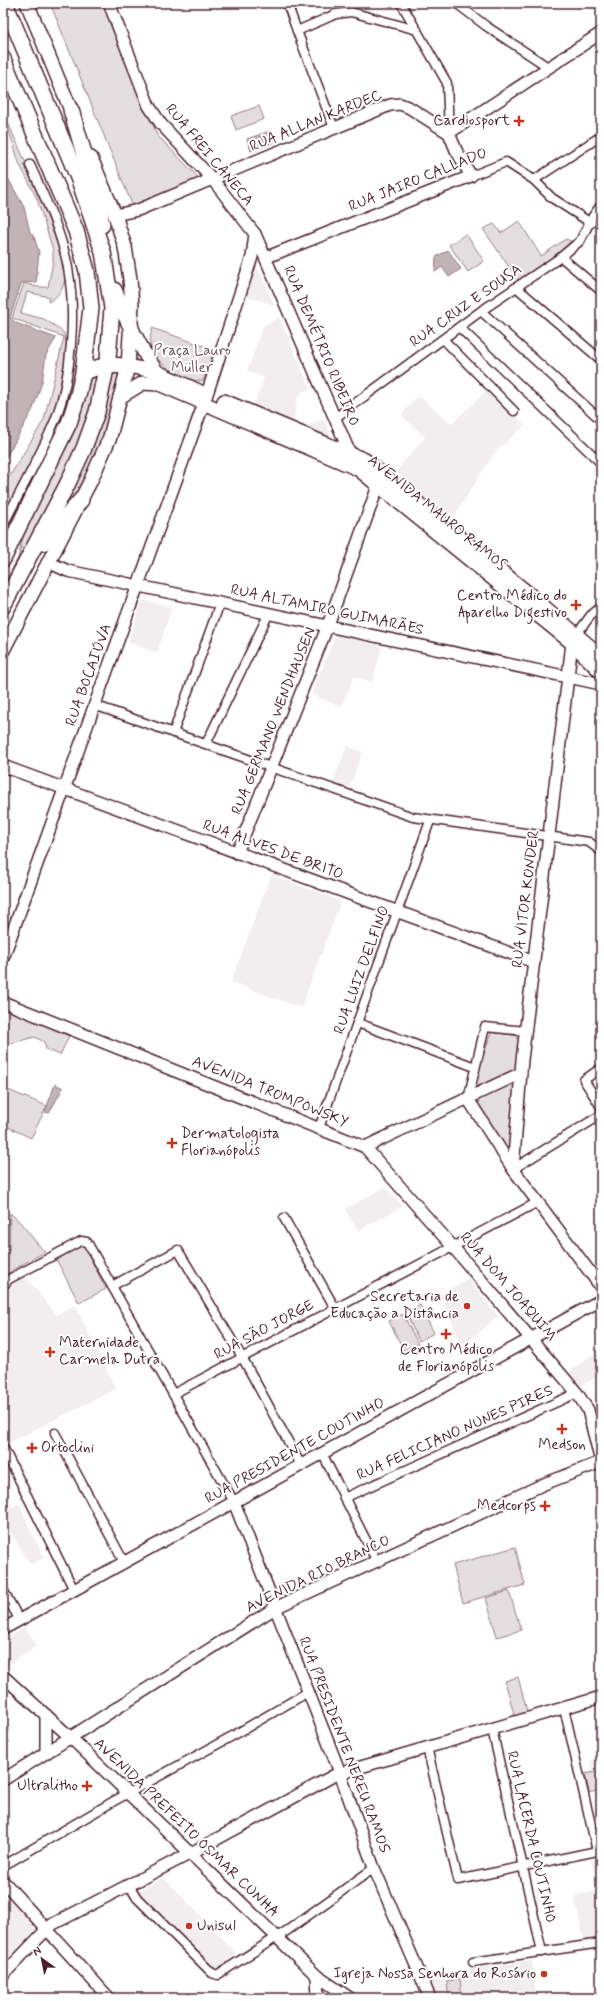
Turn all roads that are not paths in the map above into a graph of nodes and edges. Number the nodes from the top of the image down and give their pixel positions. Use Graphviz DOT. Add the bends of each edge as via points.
graph roads {
  1 [pos="5,3"];
  2 [pos="27,3"];
  3 [pos="35,3"];
  4 [pos="109,3"];
  5 [pos="287,3"];
  6 [pos="401,3"];
  7 [pos="456,3"];
  8 [pos="38,27"];
  9 [pos="417,30"];
  10 [pos="297,31"];
  11 [pos="601,33"];
  12 [pos="3,59"];
  13 [pos="548,67"];
  14 [pos="71,110"];
  15 [pos="334,128"];
  16 [pos="449,132"];
  17 [pos="601,136"];
  18 [pos="42,149"];
  19 [pos="30,165"];
  20 [pos="471,176"];
  21 [pos="79,180"];
  22 [pos="212,180"];
  23 [pos="534,180"];
  24 [pos="601,205"];
  25 [pos="115,215"];
  26 [pos="590,223"];
  27 [pos="255,234"];
  28 [pos="103,252"];
  29 [pos="267,257"];
  30 [pos="562,257"];
  31 [pos="107,276"];
  32 [pos="516,287"];
  33 [pos="601,291"];
  34 [pos="481,311"];
  35 [pos="131,327"];
  36 [pos="459,327"];
  37 [pos="443,338"];
  38 [pos="601,360"];
  39 [pos="107,364"];
  40 [pos="128,366"];
  41 [pos="157,372"];
  42 [pos="83,373"];
  43 [pos="120,397"];
  44 [pos="205,398"];
  45 [pos="514,411"];
  46 [pos="335,418"];
  47 [pos="601,420"];
  48 [pos="349,453"];
  49 [pos="601,462"];
  50 [pos="358,469"];
  51 [pos="378,486"];
  52 [pos="80,500"];
  53 [pos="3,525"];
  54 [pos="3,559"];
  55 [pos="27,562"];
  56 [pos="48,562"];
  57 [pos="138,585"];
  58 [pos="220,603"];
  59 [pos="3,606"];
  60 [pos="601,607"];
  61 [pos="268,613"];
  62 [pos="328,625"];
  63 [pos="574,638"];
  64 [pos="3,650"];
  65 [pos="601,656"];
  66 [pos="601,672"];
  67 [pos="568,677"];
  68 [pos="601,684"];
  69 [pos="94,705"];
  70 [pos="173,733"];
  71 [pos="206,744"];
  72 [pos="3,766"];
  73 [pos="272,768"];
  74 [pos="64,789"];
  75 [pos="430,821"];
  76 [pos="548,836"];
  77 [pos="601,851"];
  78 [pos="237,853"];
  79 [pos="398,912"];
  80 [pos="3,958"];
  81 [pos="534,962"];
  82 [pos="3,1002"];
  83 [pos="358,1023"];
  84 [pos="526,1031"];
  85 [pos="475,1067"];
  86 [pos="601,1068"];
  87 [pos="521,1073"];
  88 [pos="506,1080"];
  89 [pos="520,1089"];
  90 [pos="468,1099"];
  91 [pos="601,1107"];
  92 [pos="601,1115"];
  93 [pos="319,1128"];
  94 [pos="365,1147"];
  95 [pos="513,1169"];
  96 [pos="538,1202"];
  97 [pos="284,1218"];
  98 [pos="453,1247"];
  99 [pos="3,1286"];
  100 [pos="112,1286"];
  101 [pos="601,1287"];
  102 [pos="601,1300"];
  103 [pos="335,1308"];
  104 [pos="532,1338"];
  105 [pos="242,1357"];
  106 [pos="577,1393"];
  107 [pos="173,1394"];
  108 [pos="55,1433"];
  109 [pos="3,1448"];
  110 [pos="322,1453"];
  111 [pos="601,1462"];
  112 [pos="301,1465"];
  113 [pos="344,1498"];
  114 [pos="234,1502"];
  115 [pos="124,1562"];
  116 [pos="377,1562"];
  117 [pos="3,1590"];
  118 [pos="74,1590"];
  119 [pos="276,1608"];
  120 [pos="19,1619"];
  121 [pos="3,1629"];
  122 [pos="3,1676"];
  123 [pos="308,1692"];
  124 [pos="601,1697"];
  125 [pos="564,1708"];
  126 [pos="46,1715"];
  127 [pos="492,1729"];
  128 [pos="70,1737"];
  129 [pos="427,1747"];
  130 [pos="46,1753"];
  131 [pos="340,1773"];
  132 [pos="3,1780"];
  133 [pos="128,1793"];
  134 [pos="191,1853"];
  135 [pos="3,1866"];
  136 [pos="523,1866"];
  137 [pos="374,1868"];
  138 [pos="3,1881"];
  139 [pos="129,1885"];
  140 [pos="46,1929"];
  141 [pos="277,1937"];
  142 [pos="601,1943"];
  143 [pos="542,1952"];
  144 [pos="473,1962"];
  145 [pos="3,1975"];
  146 [pos="317,1976"];
  147 [pos="334,1994"];
  148 [pos="109,1998"];
  149 [pos="318,1998"];
  150 [pos="350,1998"];
  151 [pos="430,1998"];
  1 -- 21 [label="highway"];
  2 -- 8 [label="main road"];
  3 -- 8 [label="main road"];
  4 -- 22 [label="street, RUA FREI CANECA" via="149,106 161,124"];
  5 -- 10 [label="street"];
  6 -- 9 [label="street"];
  7 -- 13 [label="street"];
  8 -- 14 [label="main road"];
  9 -- 10 [label="street" via="351,12 336,14"];
  9 -- 16 [label="street" via="447,83"];
  10 -- 15 [label="street"];
  11 -- 13 [label="street"];
  12 -- 18 [label="highway"];
  13 -- 16 [label="street"];
  14 -- 25 [label="main road"];
  14 -- 28 [label="highway" via="97,197 102,222"];
  15 -- 16 [label="street, RUA ALLAN KARDEC" via="390,105 400,104"];
  15 -- 22 [label="street, RUA ALLAN KARDEC"];
  16 -- 20 [label="street"];
  17 -- 23 [label="street"];
  18 -- 21 [label="highway" via="55,149 64,156"];
  18 -- 42 [label="highway" via="76,231 87,271 91,308"];
  19 -- 53 [label="street" via="54,221 68,268 72,316 66,378 55,419"];
  20 -- 23 [label="street, RUA JAIRO CALLADO" via="506,162"];
  20 -- 29 [label="street, RUA JAIRO CALLADO"];
  21 -- 28 [label="highway"];
  22 -- 25 [label="street, RUA ALLAN KARDEC" via="138,210"];
  22 -- 27 [label="street, RUA FREI CANECA"];
  23 -- 26 [label="street, RUA JAIRO CALLADO" via="552,198"];
  24 -- 26 [label="street, RUA CRUZ E SOUSA"];
  25 -- 35 [label="main road" via="125,247 130,279"];
  26 -- 30 [label="street, RUA CRUZ E SOUSA" via="580,241"];
  27 -- 29 [label="street, RUA DEMÉTRIO RIBEIRO"];
  27 -- 44 [label="street, RUA BOCAIÚVA" via="252,257"];
  28 -- 31 [label="highway"];
  29 -- 46 [label="street, RUA DEMÉTRIO RIBEIRO"];
  30 -- 32 [label="street, RUA CRUZ E SOUSA"];
  30 -- 33 [label="street"];
  31 -- 35 [label="highway"];
  31 -- 39 [label="highway" via="112,308"];
  32 -- 34 [label="street, RUA CRUZ E SOUSA"];
  32 -- 38 [label="street"];
  34 -- 36 [label="street, RUA CRUZ E SOUSA"];
  34 -- 47 [label="street"];
  35 -- 40 [label="main road"];
  35 -- 41 [label="main road"];
  36 -- 37 [label="street, RUA CRUZ E SOUSA"];
  36 -- 49 [label="street"];
  37 -- 45 [label="street"];
  37 -- 46 [label="street, RUA CRUZ E SOUSA"];
  39 -- 40 [label="highway"];
  39 -- 42 [label="highway"];
  39 -- 55 [label="highway" via="97,412 84,448"];
  40 -- 41 [label="main road, AVENIDA MAURO RAMOS"];
  40 -- 43 [label="main road"];
  41 -- 44 [label="main road, AVENIDA MAURO RAMOS"];
  42 -- 54 [label="highway" via="78,395 61,441"];
  43 -- 44 [label="main road, AVENIDA MAURO RAMOS" via="143,382 160,384"];
  43 -- 52 [label="main road" via="110,437"];
  44 -- 48 [label="main road, AVENIDA MAURO RAMOS"];
  44 -- 50 [label="main road, AVENIDA MAURO RAMOS"];
  44 -- 57 [label="street, RUA BOCAIÚVA"];
  46 -- 48 [label="street, RUA DEMÉTRIO RIBEIRO"];
  48 -- 50 [label="street, RUA DEMÉTRIO RIBEIRO"];
  48 -- 63 [label="main road, AVENIDA MAURO RAMOS" via="368,463"];
  50 -- 51 [label="main road, AVENIDA MAURO RAMOS"];
  51 -- 62 [label="street, RUA GERMANO WENDHAUSEN"];
  51 -- 63 [label="main road, AVENIDA MAURO RAMOS"];
  52 -- 55 [label="highway"];
  52 -- 56 [label="main road"];
  55 -- 59 [label="highway"];
  56 -- 57 [label="street, RUA ALTAMIRO GUIMARÃES" via="68,571"];
  56 -- 64 [label="main road"];
  57 -- 58 [label="street, RUA ALTAMIRO GUIMARÃES"];
  57 -- 69 [label="street, RUA BOCAIÚVA"];
  58 -- 61 [label="street, RUA ALTAMIRO GUIMARÃES"];
  58 -- 70 [label="street"];
  60 -- 63 [label="street" via="591,614"];
  61 -- 62 [label="street, RUA ALTAMIRO GUIMARÃES"];
  61 -- 71 [label="street"];
  62 -- 67 [label="street, RUA ALTAMIRO GUIMARÃES"];
  62 -- 73 [label="street, RUA GERMANO WENDHAUSEN"];
  63 -- 65 [label="main road, AVENIDA MAURO RAMOS"];
  63 -- 66 [label="main road, AVENIDA MAURO RAMOS"];
  63 -- 67 [label="street, RUA VITOR KONDER"];
  67 -- 68 [label="street, RUA ALTAMIRO GUIMARÃES"];
  67 -- 76 [label="street, RUA VITOR KONDER"];
  69 -- 70 [label="street"];
  69 -- 74 [label="street, RUA BOCAIÚVA"];
  70 -- 71 [label="street"];
  71 -- 73 [label="street"];
  72 -- 74 [label="street, RUA ALVES DE BRITO"];
  73 -- 75 [label="street" via="413,818"];
  73 -- 78 [label="street, RUA GERMANO WENDHAUSEN"];
  74 -- 78 [label="street, RUA ALVES DE BRITO"];
  74 -- 80 [label="street, RUA BOCAIÚVA"];
  75 -- 76 [label="street"];
  75 -- 79 [label="street, RUA LUIZ DELFINO"];
  76 -- 77 [label="street" via="589,842"];
  76 -- 81 [label="street, RUA VITOR KONDER"];
  78 -- 79 [label="street, RUA ALVES DE BRITO"];
  79 -- 81 [label="street, RUA ALVES DE BRITO"];
  79 -- 83 [label="street, RUA LUIZ DELFINO"];
  81 -- 84 [label="street, RUA VITOR KONDER"];
  82 -- 93 [label="street, AVENIDA TROMPOWSKY"];
  83 -- 85 [label="street"];
  83 -- 93 [label="street, RUA LUIZ DELFINO"];
  84 -- 85 [label="street" via="485,1027"];
  84 -- 87 [label="street, RUA VITOR KONDER"];
  85 -- 90 [label="street"];
  86 -- 91 [label="street" via="584,1080"];
  87 -- 88 [label="street"];
  87 -- 89 [label="street, RUA VITOR KONDER"];
  88 -- 89 [label="street"];
  88 -- 90 [label="street"];
  89 -- 95 [label="street, RUA VITOR KONDER"];
  90 -- 94 [label="street"];
  90 -- 95 [label="street"];
  92 -- 95 [label="street"];
  93 -- 94 [label="street, AVENIDA TROMPOWSKY"];
  94 -- 98 [label="street, RUA DOM JOAQUIM"];
  95 -- 96 [label="street"];
  96 -- 98 [label="street, RUA SÃO JORGE"];
  96 -- 101 [label="street"];
  97 -- 103 [label="street"];
  98 -- 103 [label="street, RUA SÃO JORGE"];
  98 -- 104 [label="street, RUA DOM JOAQUIM"];
  99 -- 100 [label="street" via="9,1279 84,1241"];
  100 -- 105 [label="street" via="178,1250"];
  100 -- 107 [label="street"];
  102 -- 104 [label="street, RUA PRESIDENTE COUTINHO"];
  103 -- 105 [label="street, RUA SÃO JORGE"];
  104 -- 106 [label="street, RUA DOM JOAQUIM"];
  104 -- 110 [label="street, RUA PRESIDENTE COUTINHO"];
  105 -- 107 [label="street, RUA SÃO JORGE"];
  105 -- 112 [label="street"];
  106 -- 111 [label="street, RUA DOM JOAQUIM" via="588,1410"];
  106 -- 113 [label="street, RUA FELICIANO NUNES PIRES"];
  107 -- 114 [label="street"];
  108 -- 115 [label="street"];
  109 -- 118 [label="street"];
  110 -- 112 [label="street, RUA PRESIDENTE COUTINHO"];
  110 -- 113 [label="street"];
  111 -- 116 [label="street, AVENIDA RIO BRANCO" via="544,1484"];
  112 -- 114 [label="street, RUA PRESIDENTE COUTINHO"];
  113 -- 116 [label="street"];
  114 -- 115 [label="street, RUA PRESIDENTE COUTINHO"];
  114 -- 119 [label="street, RUA PRESIDENTE NEREU RAMOS"];
  115 -- 118 [label="street, RUA PRESIDENTE COUTINHO"];
  116 -- 119 [label="street, AVENIDA RIO BRANCO"];
  117 -- 120 [label="street"];
  118 -- 120 [label="street, RUA PRESIDENTE COUTINHO"];
  119 -- 123 [label="street, RUA PRESIDENTE NEREU RAMOS"];
  119 -- 128 [label="street, AVENIDA RIO BRANCO"];
  120 -- 121 [label="street, RUA PRESIDENTE COUTINHO"];
  122 -- 126 [label="street, AVENIDA PREFEITO OSMAR CUNHA"];
  123 -- 131 [label="street, RUA PRESIDENTE NEREU RAMOS"];
  123 -- 133 [label="street"];
  124 -- 125 [label="street"];
  125 -- 127 [label="street"];
  125 -- 136 [label="street" via="597,1851"];
  126 -- 128 [label="street, AVENIDA PREFEITO OSMAR CUNHA"];
  126 -- 130 [label="street"];
  127 -- 129 [label="street"];
  127 -- 136 [label="street, RUA LACERDA COUTINHO"];
  128 -- 130 [label="street, AVENIDA RIO BRANCO"];
  128 -- 133 [label="street, AVENIDA PREFEITO OSMAR CUNHA"];
  129 -- 131 [label="street"];
  129 -- 136 [label="street" via="458,1880"];
  130 -- 132 [label="street, AVENIDA RIO BRANCO"];
  131 -- 134 [label="street"];
  131 -- 137 [label="street, RUA PRESIDENTE NEREU RAMOS"];
  133 -- 134 [label="street, AVENIDA PREFEITO OSMAR CUNHA"];
  133 -- 135 [label="street"];
  134 -- 139 [label="street"];
  134 -- 141 [label="street, AVENIDA PREFEITO OSMAR CUNHA"];
  136 -- 143 [label="street, RUA LACERDA COUTINHO"];
  137 -- 141 [label="street"];
  137 -- 151 [label="street, RUA PRESIDENTE NEREU RAMOS"];
  138 -- 140 [label="street"];
  139 -- 140 [label="street"];
  139 -- 141 [label="street" via="137,1898 212,1973 217,1975"];
  140 -- 145 [label="street"];
  140 -- 148 [label="street"];
  141 -- 146 [label="street, AVENIDA PREFEITO OSMAR CUNHA"];
  142 -- 143 [label="street"];
  143 -- 144 [label="street"];
  146 -- 147 [label="street, AVENIDA PREFEITO OSMAR CUNHA"];
  146 -- 149 [label="street"];
  147 -- 150 [label="street, AVENIDA PREFEITO OSMAR CUNHA"];
}
